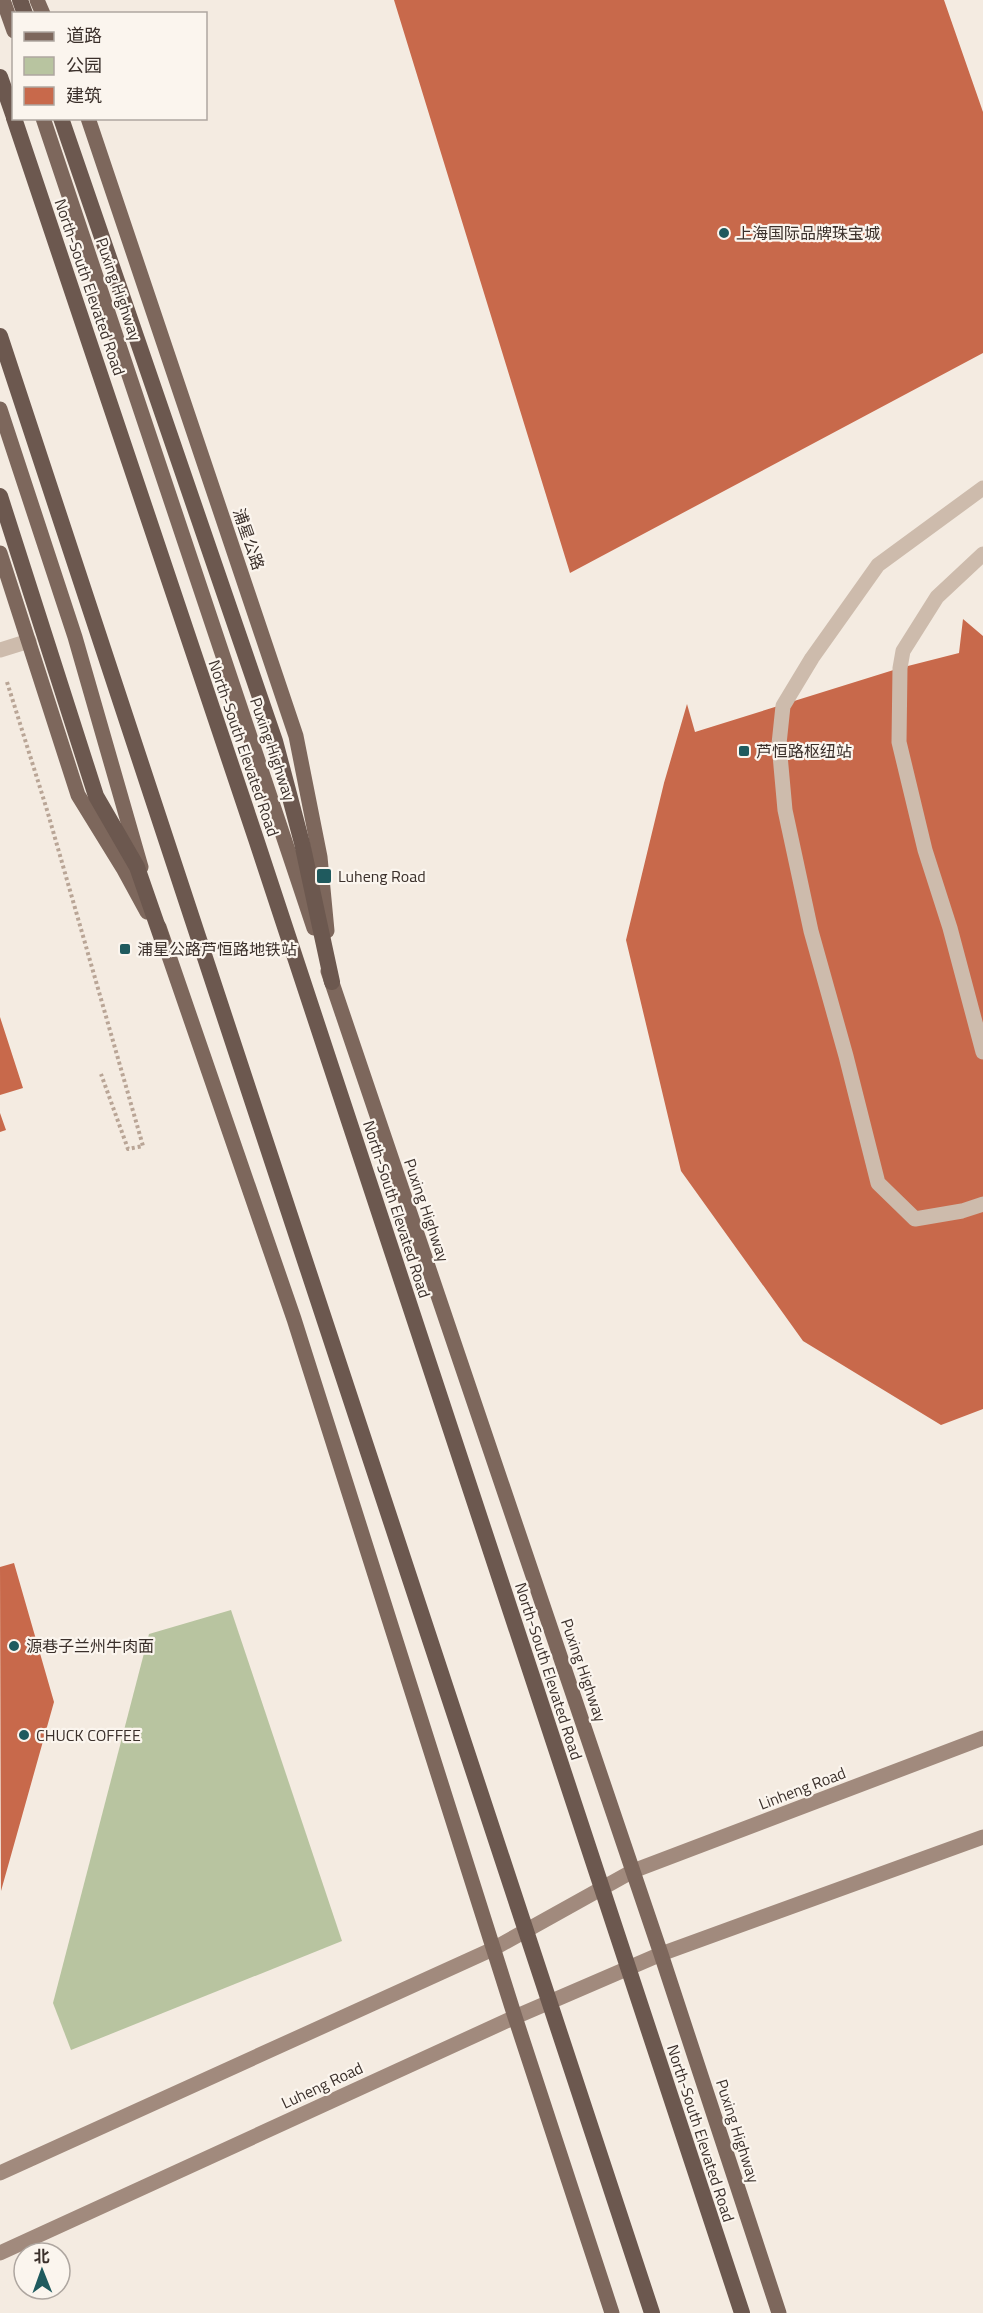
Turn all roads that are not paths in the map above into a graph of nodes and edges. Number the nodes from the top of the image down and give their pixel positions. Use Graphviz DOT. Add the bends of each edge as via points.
graph roads {
  1 [pos="3,0"];
  2 [pos="12,25"];
  3 [pos="0,76"];
  4 [pos="12,112"];
  5 [pos="15,120"];
  6 [pos="44,120"];
  7 [pos="62,120"];
  8 [pos="89,120"];
  9 [pos="0,336"];
  10 [pos="0,409"];
  11 [pos="983,488"];
  12 [pos="0,496"];
  13 [pos="0,553"];
  14 [pos="983,554"];
  15 [pos="4,578"];
  16 [pos="29,641"];
  17 [pos="0,650"];
  18 [pos="162,939"];
  19 [pos="332,982"];
  20 [pos="983,1052"];
  21 [pos="983,1204"];
  22 [pos="983,1738"];
  23 [pos="983,1837"];
  24 [pos="633,1871"];
  25 [pos="493,1949"];
  26 [pos="661,1954"];
  27 [pos="515,2017"];
  28 [pos="0,2174"];
  29 [pos="0,2253"];
  30 [pos="612,2313"];
  31 [pos="652,2313"];
  32 [pos="742,2313"];
  33 [pos="779,2313"];
  1 -- 2 [label="main road"];
  3 -- 4 [label="highway, North-South Elevated Road"];
  5 -- 32 [label="highway, North-South Elevated Road, bridge"];
  6 -- 19 [label="main road, Puxing Highway"];
  7 -- 19 [label="highway" via="275,741 303,843"];
  8 -- 19 [label="main road, 浦星公路" via="296,736 320,857"];
  9 -- 31 [label="highway, bridge"];
  10 -- 18 [label="main road" via="75,637"];
  11 -- 21 [label="lane" via="878,565 783,706 779,744 785,810 811,931 878,1183 915,1219"];
  12 -- 18 [label="highway" via="96,796 137,867"];
  13 -- 15 [label="main road"];
  14 -- 20 [label="lane" via="937,597 903,651 898,742"];
  15 -- 16 [label="main road"];
  16 -- 17 [label="lane"];
  16 -- 18 [label="main road" via="78,795"];
  18 -- 25 [label="main road" via="294,1319"];
  19 -- 24 [label="main road, Puxing Highway"];
  22 -- 24 [label="main road, Linheng Road"];
  23 -- 26 [label="main road"];
  24 -- 25 [label="main road"];
  24 -- 26 [label="main road, Puxing Highway"];
  25 -- 27 [label="main road"];
  25 -- 28 [label="main road"];
  26 -- 27 [label="main road, Luheng Road"];
  26 -- 33 [label="main road, Puxing Highway"];
  27 -- 29 [label="main road, Luheng Road"];
  27 -- 30 [label="main road"];
}
